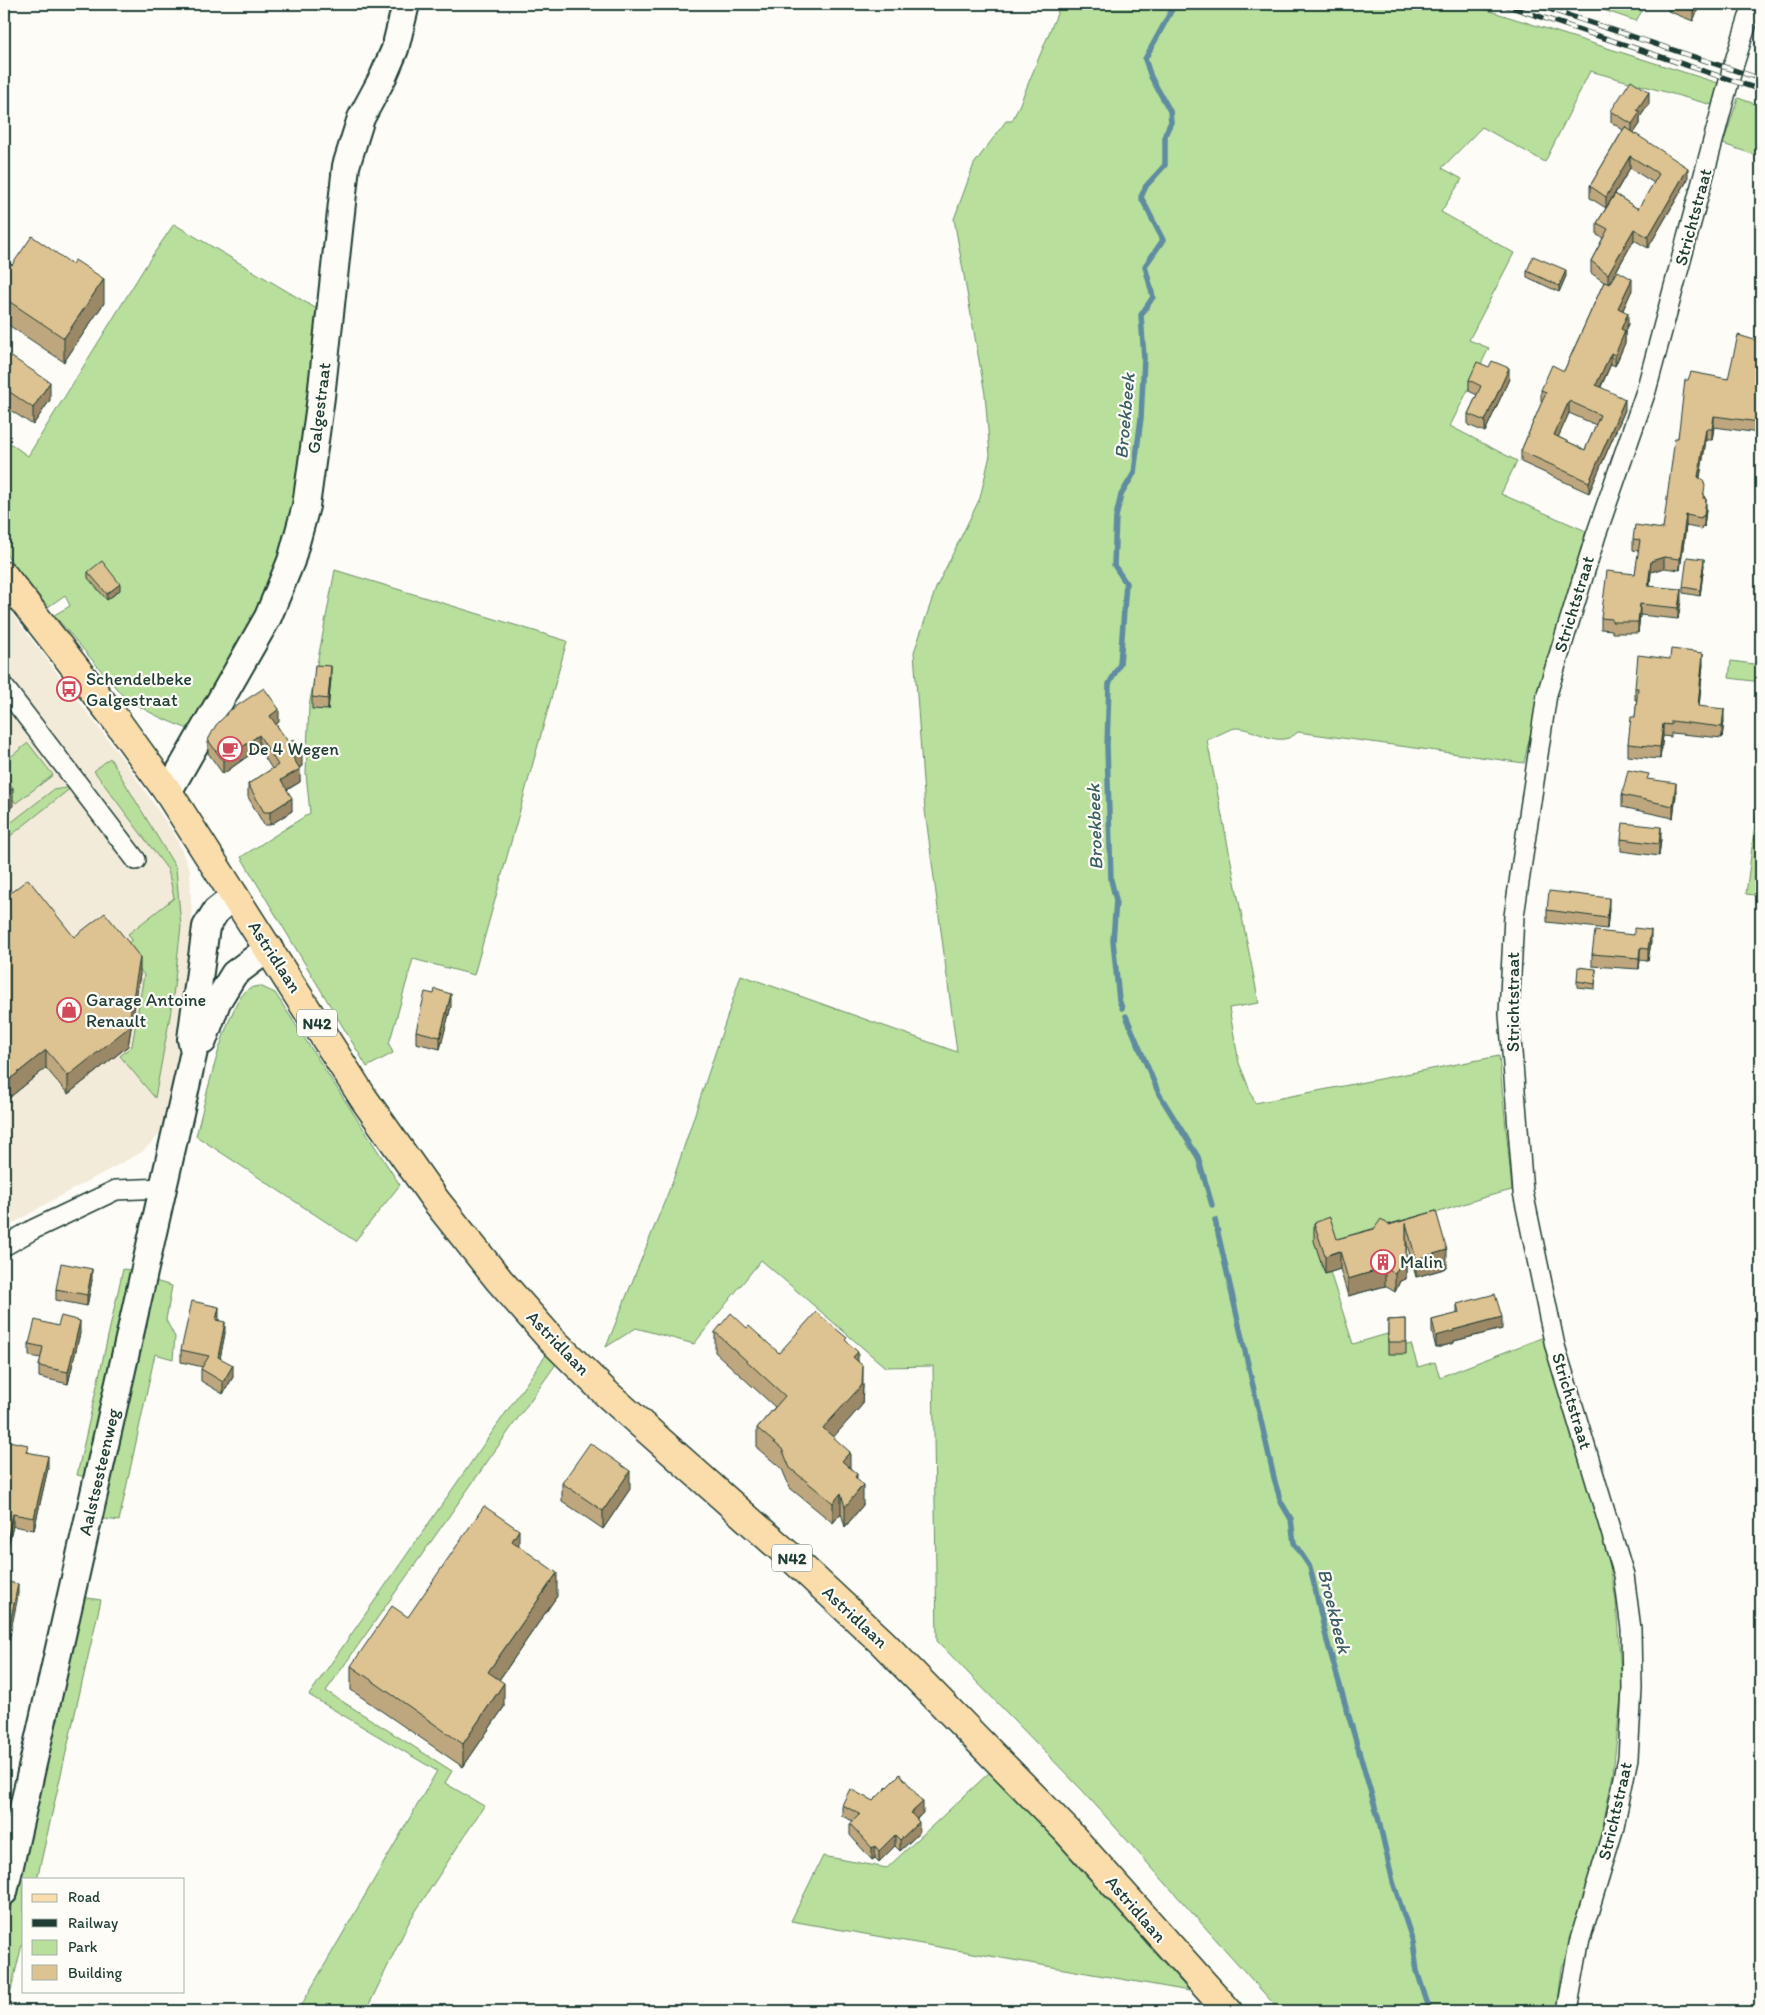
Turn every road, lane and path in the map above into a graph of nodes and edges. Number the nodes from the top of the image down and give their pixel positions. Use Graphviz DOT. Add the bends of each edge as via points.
graph roads {
  1 [pos="406,4"];
  2 [pos="1754,4"];
  3 [pos="4,576"];
  4 [pos="4,687"];
  5 [pos="168,792"];
  6 [pos="136,860"];
  7 [pos="235,896"];
  8 [pos="269,948"];
  9 [pos="194,1050"];
  10 [pos="164,1188"];
  11 [pos="4,1246"];
  12 [pos="4,1892"];
  13 [pos="1228,2011"];
  14 [pos="1567,2011"];
  1 -- 5 [label="main road, Galgestraat" via="395,49 361,118 346,166 306,506 291,561 268,617"];
  2 -- 14 [label="street, Strichtstraat" via="1732,70 1646,391 1596,535 1547,694 1514,916 1509,1014 1523,1192 1555,1346 1624,1575 1631,1629 1632,1689 1626,1767 1614,1827 1579,1943"];
  3 -- 5 [label="main road, Astridlaan / N42"];
  4 -- 6 [label="street"];
  5 -- 7 [label="main road, Astridlaan / N42"];
  7 -- 8 [label="main road, Astridlaan / N42"];
  7 -- 9 [label="main road, Aalstsesteenweg" via="216,912 206,928 191,1039"];
  8 -- 9 [label="main road, Aalstsesteenweg" via="234,974 217,1002 204,1040"];
  8 -- 13 [label="main road, Astridlaan / N42" via="364,1099 436,1201 505,1288 551,1339 607,1394 890,1650 1067,1831"];
  9 -- 10 [label="main road, Aalstsesteenweg"];
  10 -- 11 [label="street" via="116,1190"];
  10 -- 12 [label="main road, Aalstsesteenweg"];
}
